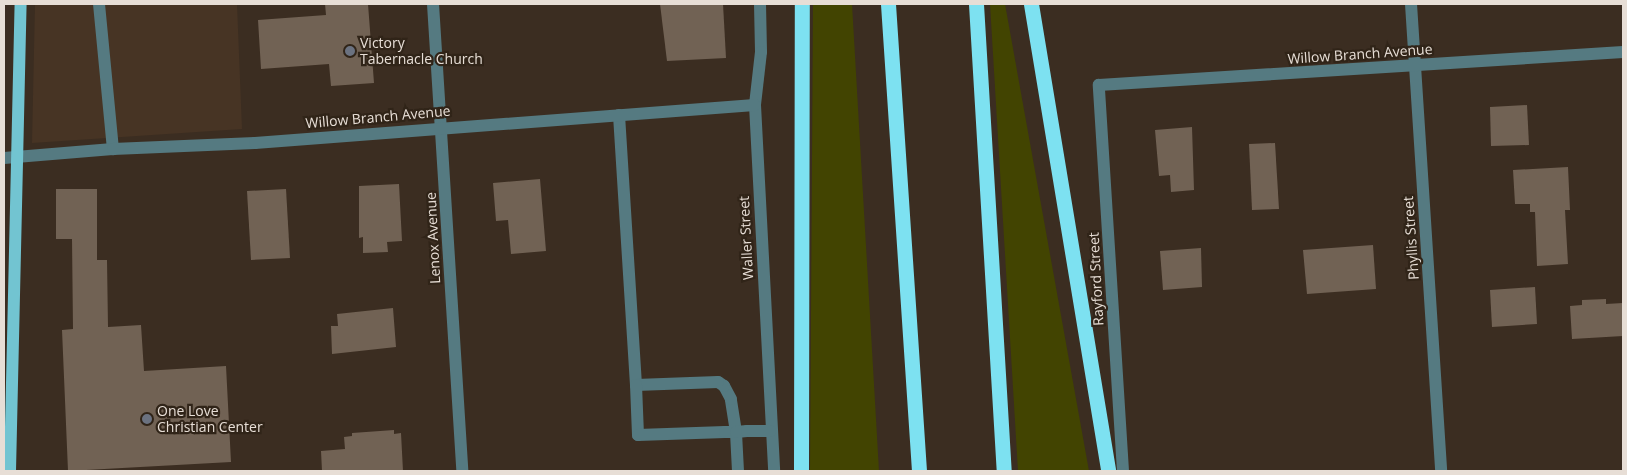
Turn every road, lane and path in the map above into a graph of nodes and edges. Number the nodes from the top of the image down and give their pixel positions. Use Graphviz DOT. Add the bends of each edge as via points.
graph roads {
  1 [pos="21,4"];
  2 [pos="99,4"];
  3 [pos="433,4"];
  4 [pos="760,4"];
  5 [pos="802,4"];
  6 [pos="888,4"];
  7 [pos="976,4"];
  8 [pos="1032,4"];
  9 [pos="1411,4"];
  10 [pos="1623,52"];
  11 [pos="1415,65"];
  12 [pos="1099,85"];
  13 [pos="755,106"];
  14 [pos="619,115"];
  15 [pos="441,127"];
  16 [pos="113,148"];
  17 [pos="18,157"];
  18 [pos="4,158"];
  19 [pos="636,385"];
  20 [pos="770,430"];
  21 [pos="736,432"];
  22 [pos="10,471"];
  23 [pos="462,471"];
  24 [pos="738,471"];
  25 [pos="774,471"];
  26 [pos="801,471"];
  27 [pos="919,471"];
  28 [pos="1004,471"];
  29 [pos="1108,471"];
  30 [pos="1122,471"];
  31 [pos="1441,471"];
  1 -- 17 [label="main road"];
  2 -- 16 [label="street" via="102,9"];
  3 -- 15 [label="street, Lenox Avenue"];
  4 -- 13 [label="street, Waller Street"];
  5 -- 26 [label="highway"];
  6 -- 27 [label="highway"];
  7 -- 28 [label="highway"];
  8 -- 29 [label="highway"];
  9 -- 11 [label="street, Phyllis Street"];
  10 -- 11 [label="street, Willow Branch Avenue"];
  11 -- 12 [label="street, Willow Branch Avenue"];
  11 -- 31 [label="street, Phyllis Street"];
  12 -- 30 [label="street, Rayford Street"];
  13 -- 14 [label="street, Willow Branch Avenue"];
  13 -- 20 [label="street, Waller Street"];
  14 -- 15 [label="street, Willow Branch Avenue"];
  14 -- 19 [label="street"];
  15 -- 16 [label="street, Willow Branch Avenue" via="255,143"];
  15 -- 23 [label="street, Lenox Avenue"];
  16 -- 17 [label="street, Willow Branch Avenue"];
  17 -- 18 [label="street, Willow Branch Avenue"];
  17 -- 22 [label="main road"];
  19 -- 21 [label="street" via="718,382 731,399"];
  19 -- 21 [label="street" via="638,435"];
  20 -- 21 [label="street"];
  20 -- 25 [label="street, Waller Street"];
  21 -- 24 [label="street"];
}
